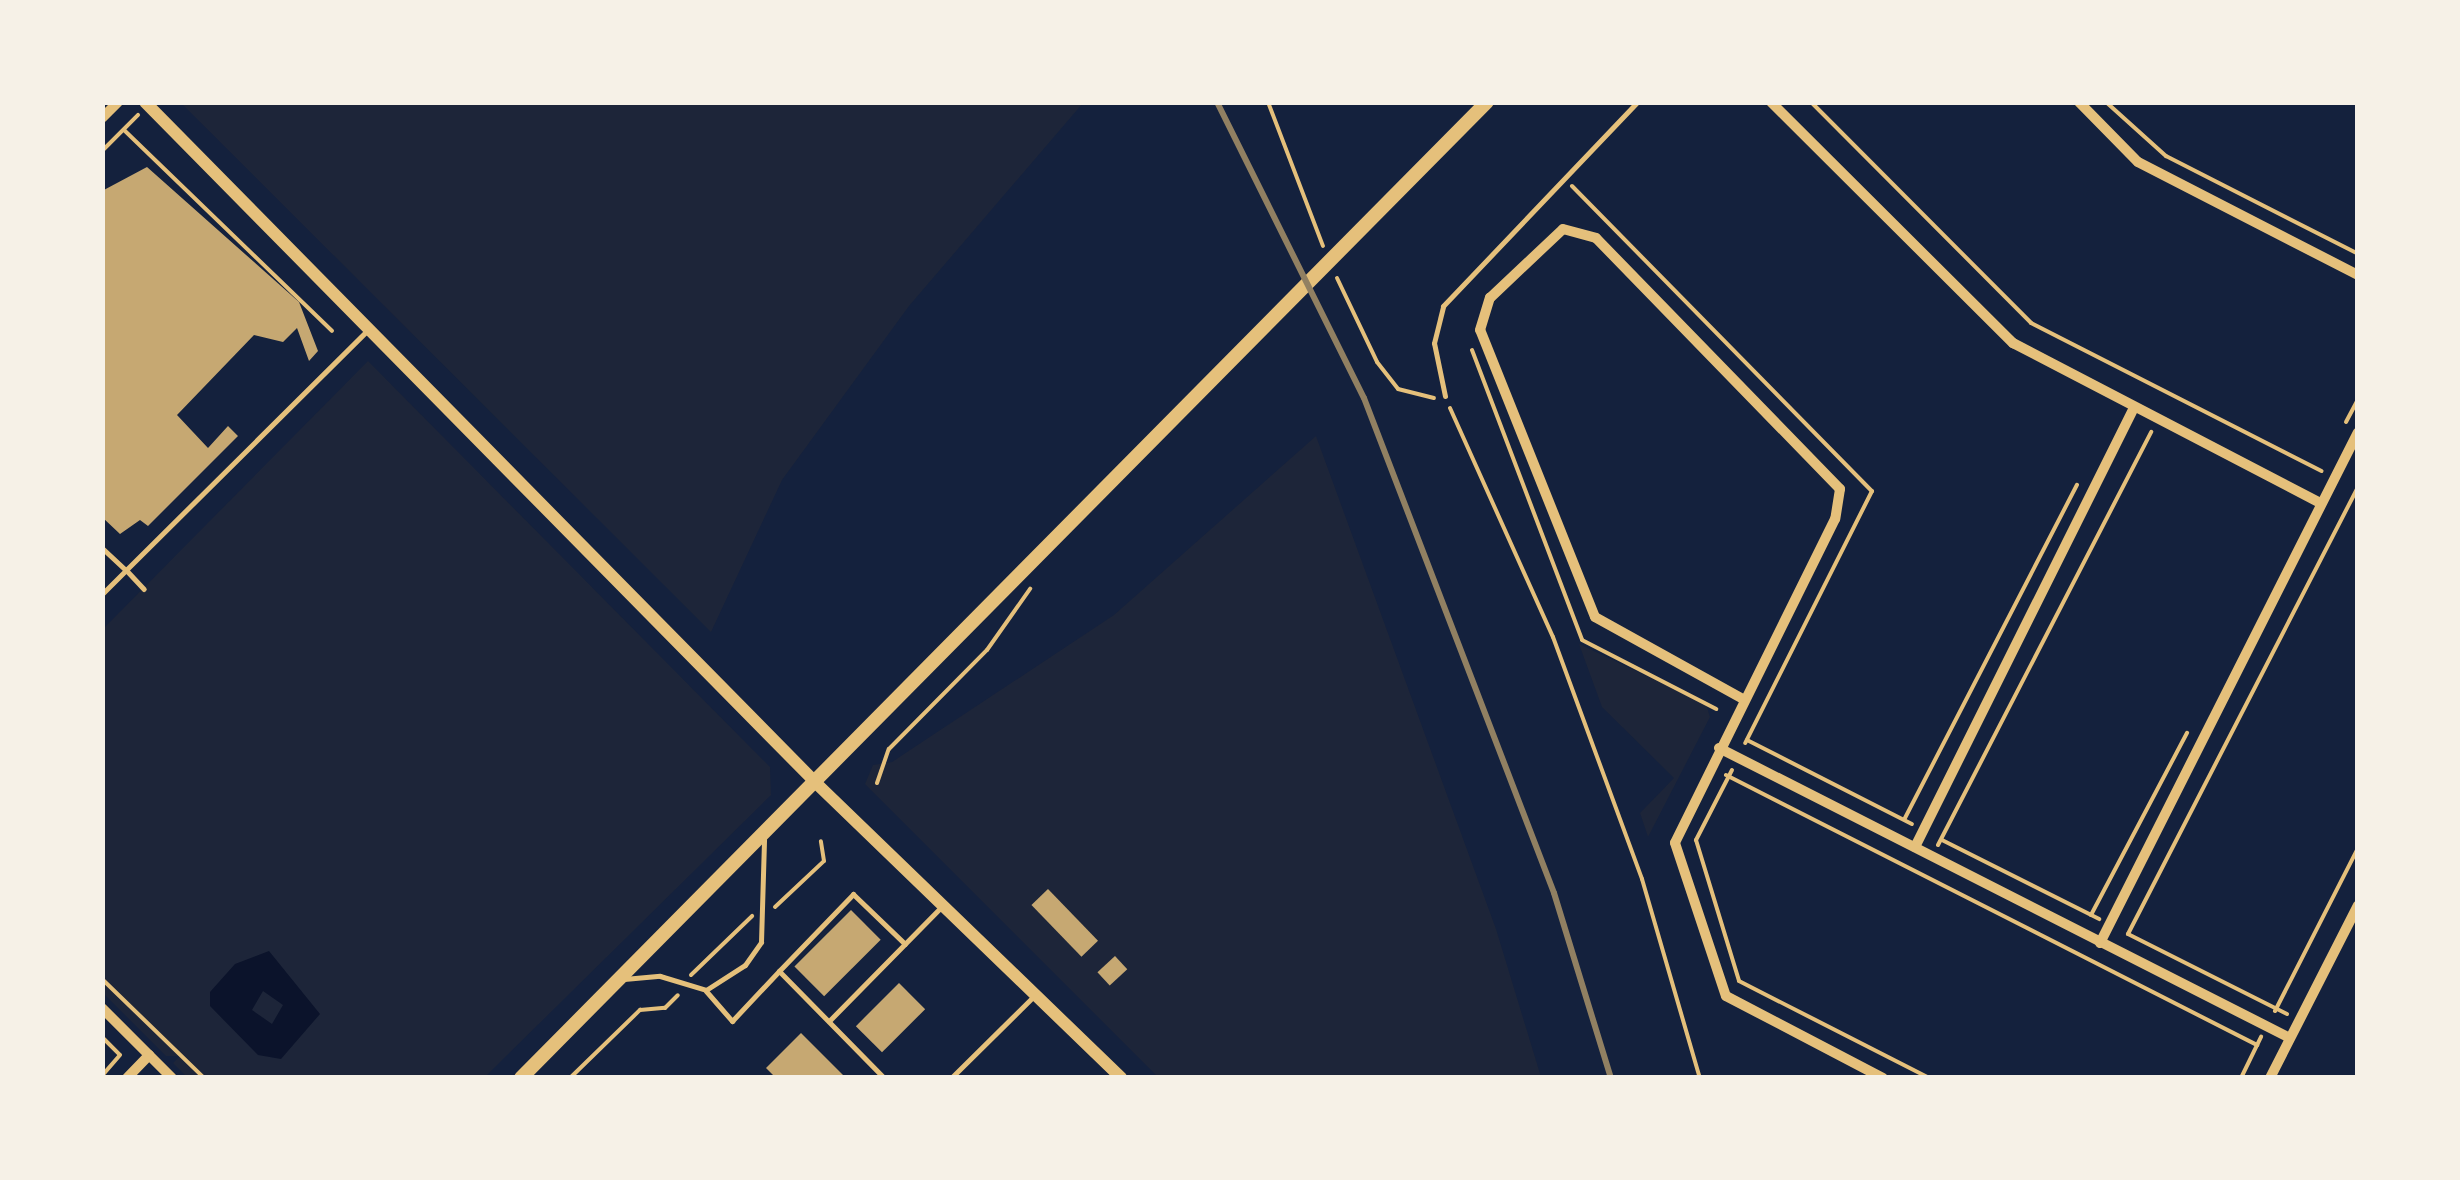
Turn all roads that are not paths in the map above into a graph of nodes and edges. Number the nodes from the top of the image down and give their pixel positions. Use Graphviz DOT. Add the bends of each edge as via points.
graph roads {
  1 [pos="118,102"];
  2 [pos="1487,102"];
  3 [pos="1636,102"];
  4 [pos="1771,102"];
  5 [pos="2078,102"];
  6 [pos="146,104"];
  7 [pos="102,118"];
  8 [pos="2358,275"];
  9 [pos="369,329"];
  10 [pos="1445,396"];
  11 [pos="2134,408"];
  12 [pos="2358,432"];
  13 [pos="2321,503"];
  14 [pos="102,548"];
  15 [pos="126,570"];
  16 [pos="144,588"];
  17 [pos="102,594"];
  18 [pos="1744,699"];
  19 [pos="1718,748"];
  20 [pos="817,784"];
  21 [pos="764,836"];
  22 [pos="1915,847"];
  23 [pos="943,905"];
  24 [pos="2358,905"];
  25 [pos="2100,942"];
  26 [pos="905,944"];
  27 [pos="779,972"];
  28 [pos="620,979"];
  29 [pos="706,990"];
  30 [pos="1038,993"];
  31 [pos="102,1008"];
  32 [pos="829,1022"];
  33 [pos="2290,1038"];
  34 [pos="149,1055"];
  35 [pos="1120,1077"];
  36 [pos="127,1078"];
  37 [pos="172,1078"];
  38 [pos="521,1078"];
  39 [pos="884,1078"];
  40 [pos="951,1078"];
  41 [pos="1884,1078"];
  42 [pos="2270,1078"];
  1 -- 7 [label="street"];
  2 -- 20 [label="main road"];
  3 -- 10 [label="lane" via="1443,306 1434,342"];
  4 -- 11 [label="street" via="1994,328"];
  5 -- 8 [label="street" via="2138,162"];
  6 -- 9 [label="street"];
  9 -- 15 [label="lane"];
  9 -- 20 [label="street"];
  11 -- 13 [label="street"];
  11 -- 22 [label="street"];
  12 -- 13 [label="street"];
  13 -- 25 [label="street"];
  14 -- 15 [label="lane"];
  15 -- 16 [label="lane"];
  15 -- 17 [label="lane"];
  18 -- 18 [label="street" via="1836,519 1840,489 1588,232 1555,234 1484,307 1480,330 1595,617"];
  18 -- 19 [label="street"];
  19 -- 22 [label="street"];
  19 -- 41 [label="street" via="1675,843 1722,991"];
  20 -- 21 [label="main road"];
  20 -- 23 [label="street"];
  21 -- 28 [label="main road"];
  21 -- 29 [label="lane" via="761,942 723,986"];
  22 -- 25 [label="street"];
  23 -- 26 [label="lane"];
  23 -- 30 [label="street"];
  24 -- 33 [label="street"];
  25 -- 33 [label="street"];
  26 -- 27 [label="lane" via="853,894"];
  26 -- 32 [label="lane"];
  27 -- 29 [label="lane" via="732,1021"];
  27 -- 32 [label="lane"];
  28 -- 29 [label="lane" via="660,976"];
  28 -- 38 [label="main road"];
  30 -- 35 [label="street"];
  30 -- 40 [label="lane"];
  31 -- 34 [label="street"];
  32 -- 39 [label="lane"];
  33 -- 42 [label="street"];
  34 -- 36 [label="street"];
  34 -- 37 [label="street"];
}
